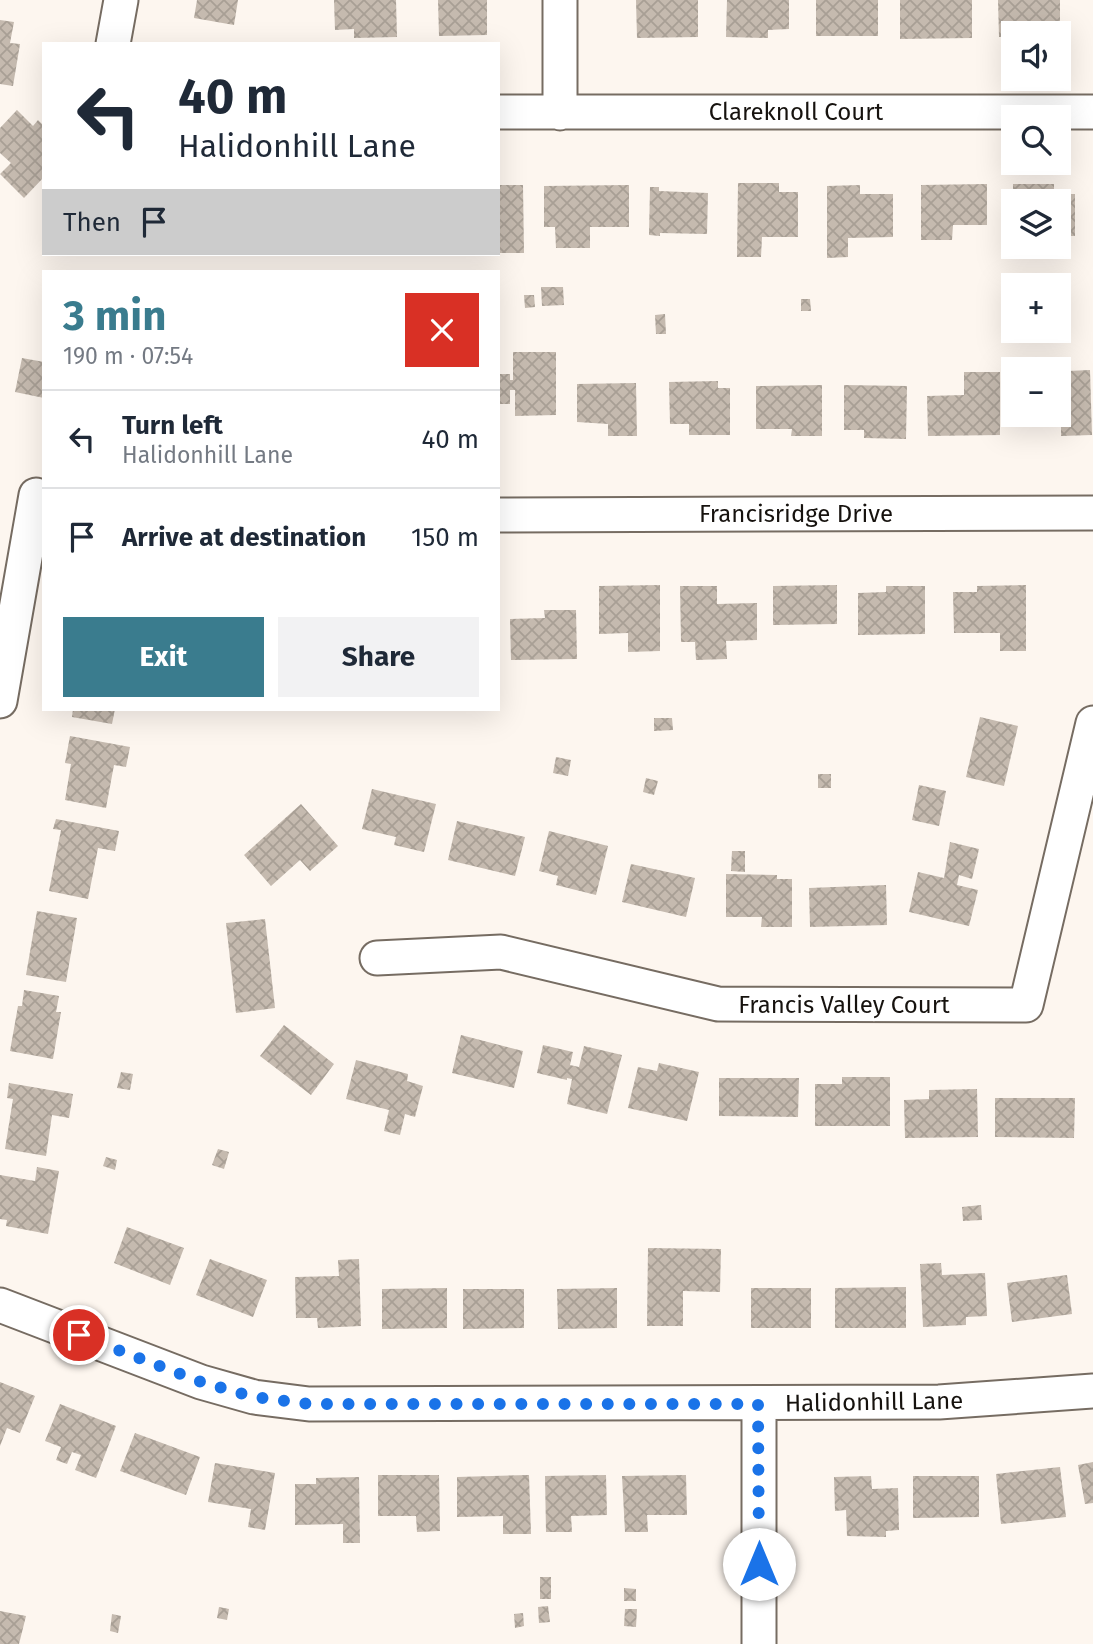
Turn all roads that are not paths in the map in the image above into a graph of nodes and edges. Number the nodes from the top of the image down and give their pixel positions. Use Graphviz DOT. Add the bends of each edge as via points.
graph roads {
  1 [pos="121,0"];
  2 [pos="560,0"];
  3 [pos="113,42"];
  4 [pos="500,112"];
  5 [pos="1093,112"];
  6 [pos="560,113"];
  7 [pos="36,495"];
  8 [pos="1093,513"];
  9 [pos="500,515"];
  10 [pos="0,701"];
  11 [pos="1093,723"];
  12 [pos="377,958"];
  13 [pos="0,1305"];
  14 [pos="1093,1391"];
  15 [pos="758,1404"];
  16 [pos="759,1644"];
  1 -- 3 [label="street"];
  2 -- 6 [label="street"];
  4 -- 6 [label="street, Clareknoll Court"];
  5 -- 6 [label="street, Clareknoll Court"];
  7 -- 10 [label="street"];
  8 -- 9 [label="street, Francisridge Drive"];
  11 -- 12 [label="street, Francis Valley Court" via="1026,1005 718,1004 501,952"];
  13 -- 15 [label="street, Halidonhill Lane" via="201,1382 254,1397 309,1404"];
  14 -- 15 [label="street, Halidonhill Lane" via="939,1402"];
  15 -- 16 [label="street"];
}
